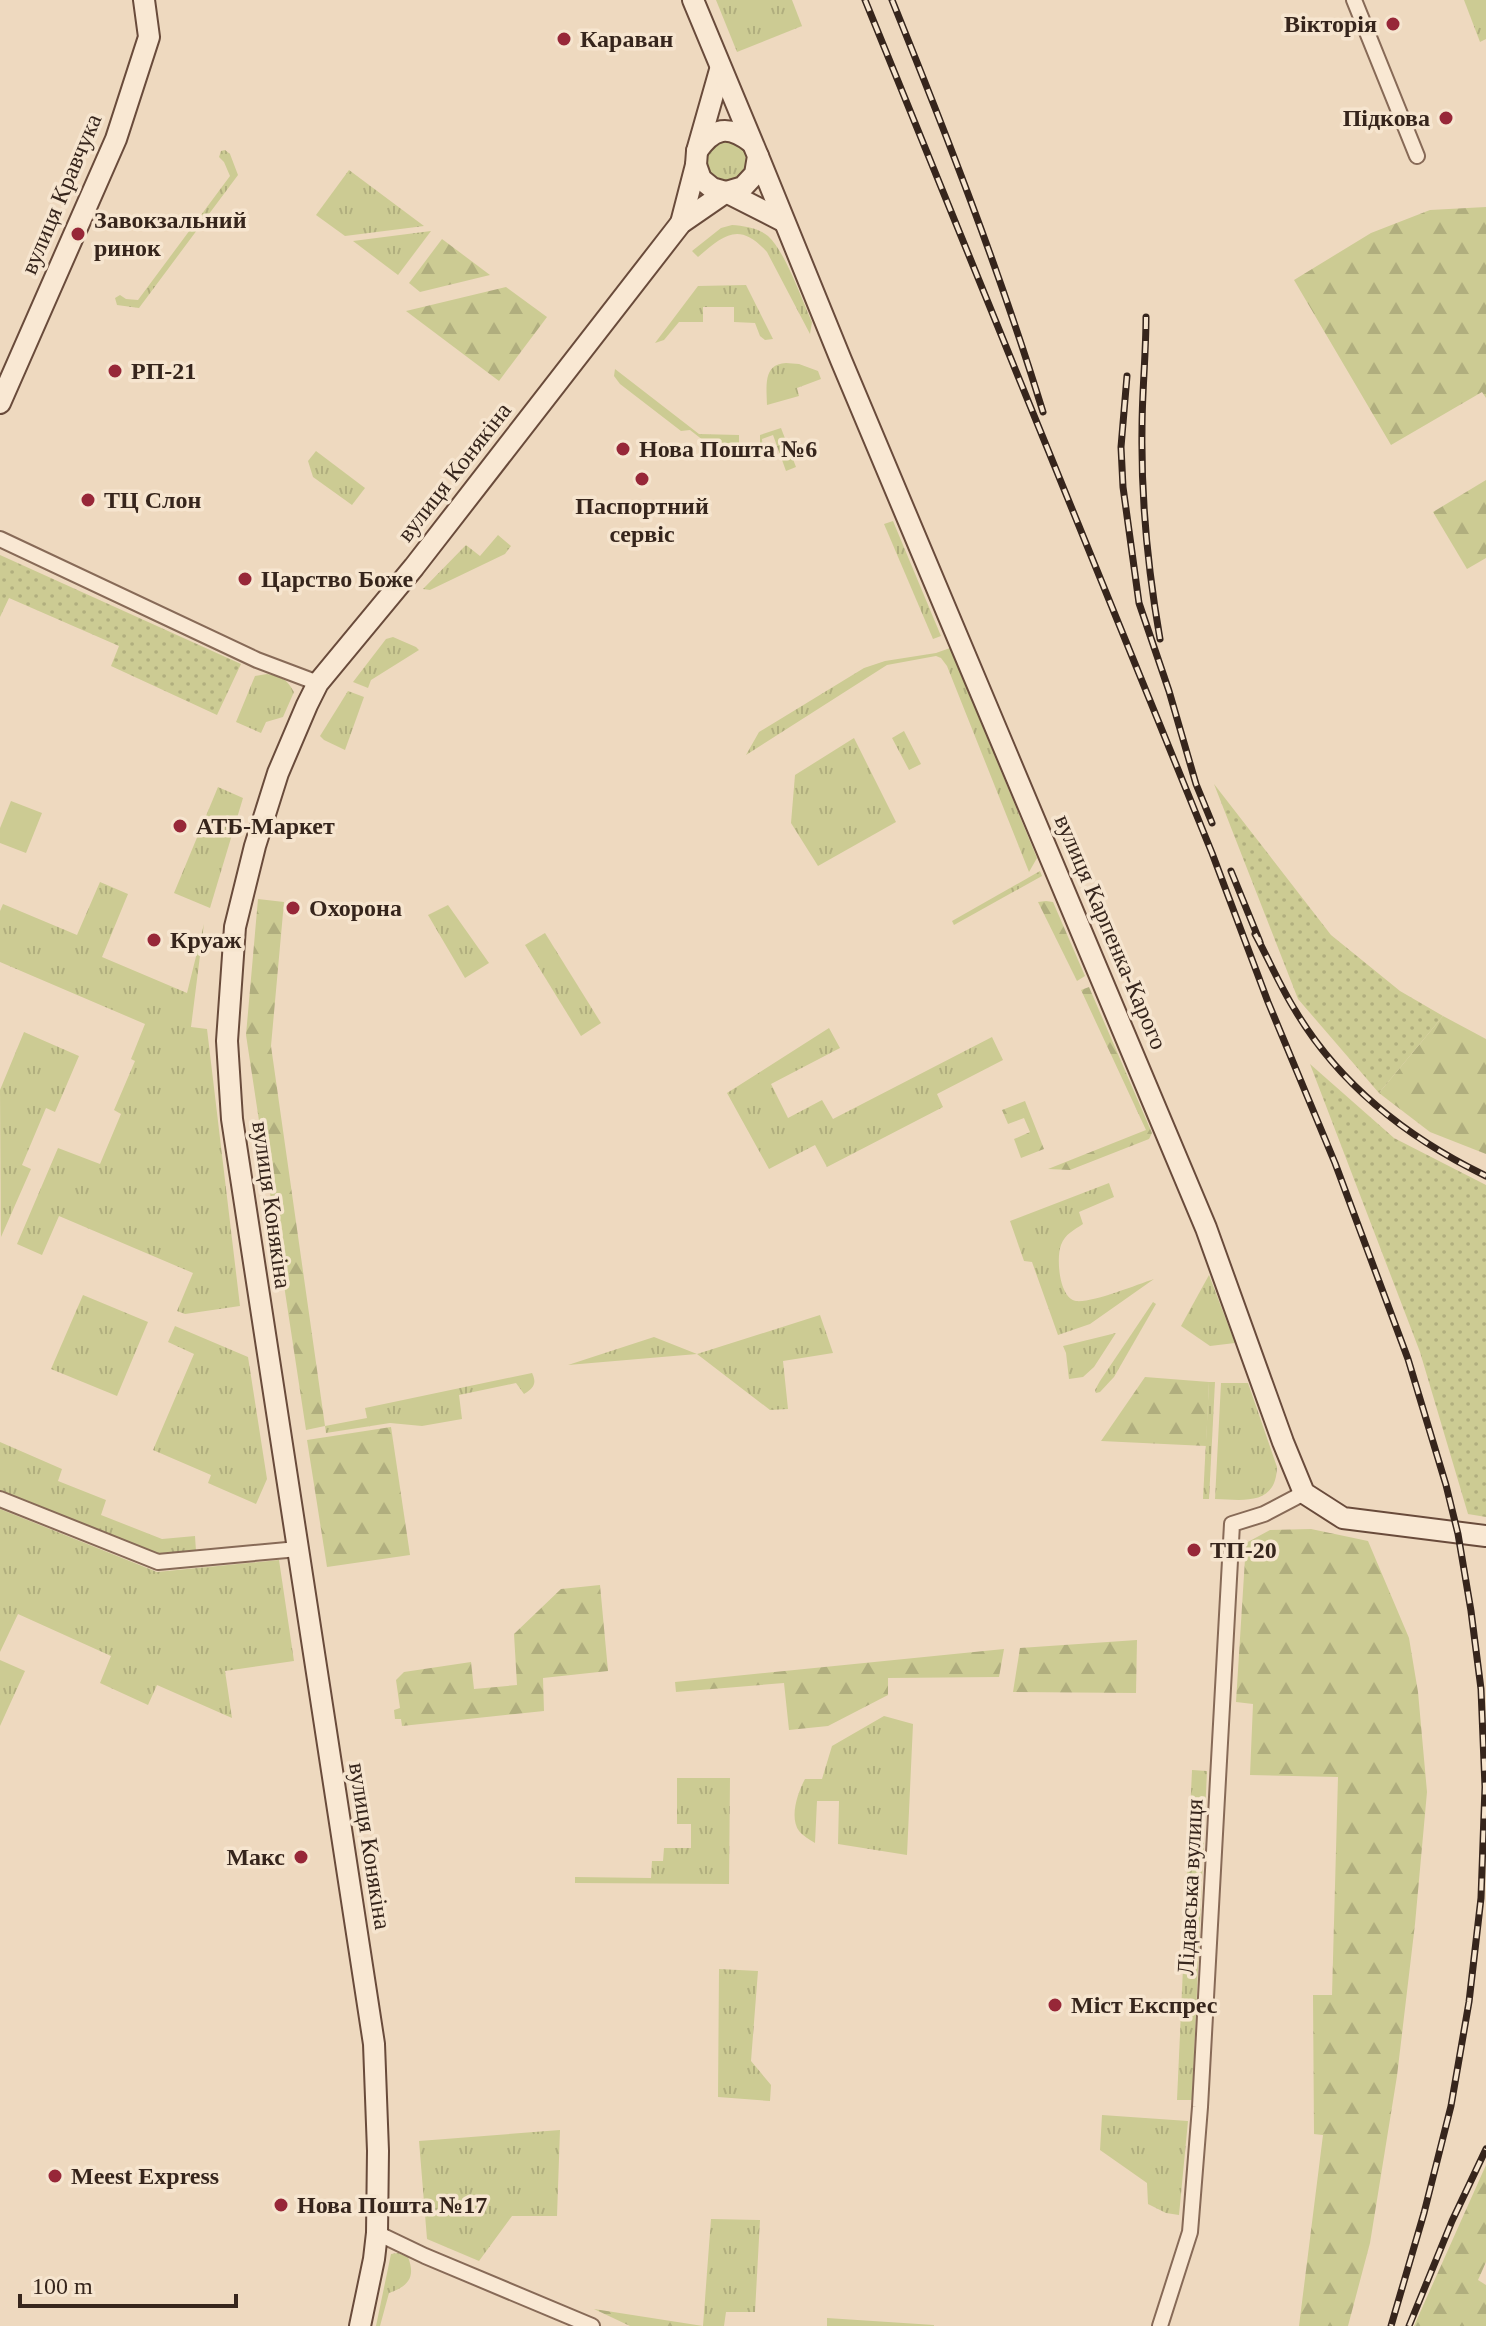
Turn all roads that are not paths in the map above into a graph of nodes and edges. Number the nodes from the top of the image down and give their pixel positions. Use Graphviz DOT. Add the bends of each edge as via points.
graph roads {
  1 [pos="144,0"];
  2 [pos="693,0"];
  3 [pos="1354,0"];
  4 [pos="720,70"];
  5 [pos="754,149"];
  6 [pos="1417,156"];
  7 [pos="696,158"];
  8 [pos="726,192"];
  9 [pos="783,221"];
  10 [pos="681,223"];
  11 [pos="0,403"];
  12 [pos="0,539"];
  13 [pos="318,683"];
  14 [pos="1304,1493"];
  15 [pos="0,1499"];
  16 [pos="1486,1536"];
  17 [pos="298,1549"];
  18 [pos="377,2233"];
  19 [pos="360,2326"];
  20 [pos="592,2326"];
  21 [pos="1160,2326"];
  1 -- 11 [label="main road, вулиця Кравчука" via="149,37 116,139"];
  2 -- 4 [label="main road"];
  3 -- 6 [label="street"];
  4 -- 5 [label="main road, вулиця Карпенка-Карого"];
  4 -- 7 [label="main road"];
  5 -- 7 [label="main road" via="738,132 722,130 707,137"];
  5 -- 8 [label="main road" via="755,174 743,187"];
  5 -- 9 [label="main road, вулиця Карпенка-Карого"];
  7 -- 8 [label="main road" via="701,179"];
  7 -- 10 [label="main road"];
  8 -- 9 [label="main road"];
  8 -- 10 [label="main road"];
  9 -- 14 [label="main road, вулиця Карпенка-Карого" via="1206,1228"];
  10 -- 13 [label="main road, вулиця Конякіна"];
  12 -- 13 [label="street" via="257,660"];
  13 -- 17 [label="main road, вулиця Конякіна" via="278,773 255,846 235,927 227,1041 232,1119"];
  14 -- 16 [label="main road" via="1343,1518"];
  14 -- 21 [label="street, Лідавська вулиця" via="1232,1524 1190,2232"];
  15 -- 17 [label="street" via="158,1562"];
  17 -- 18 [label="main road, вулиця Конякіна" via="374,2044"];
  18 -- 19 [label="main road, вулиця Конякіна"];
  18 -- 20 [label="street"];
}
